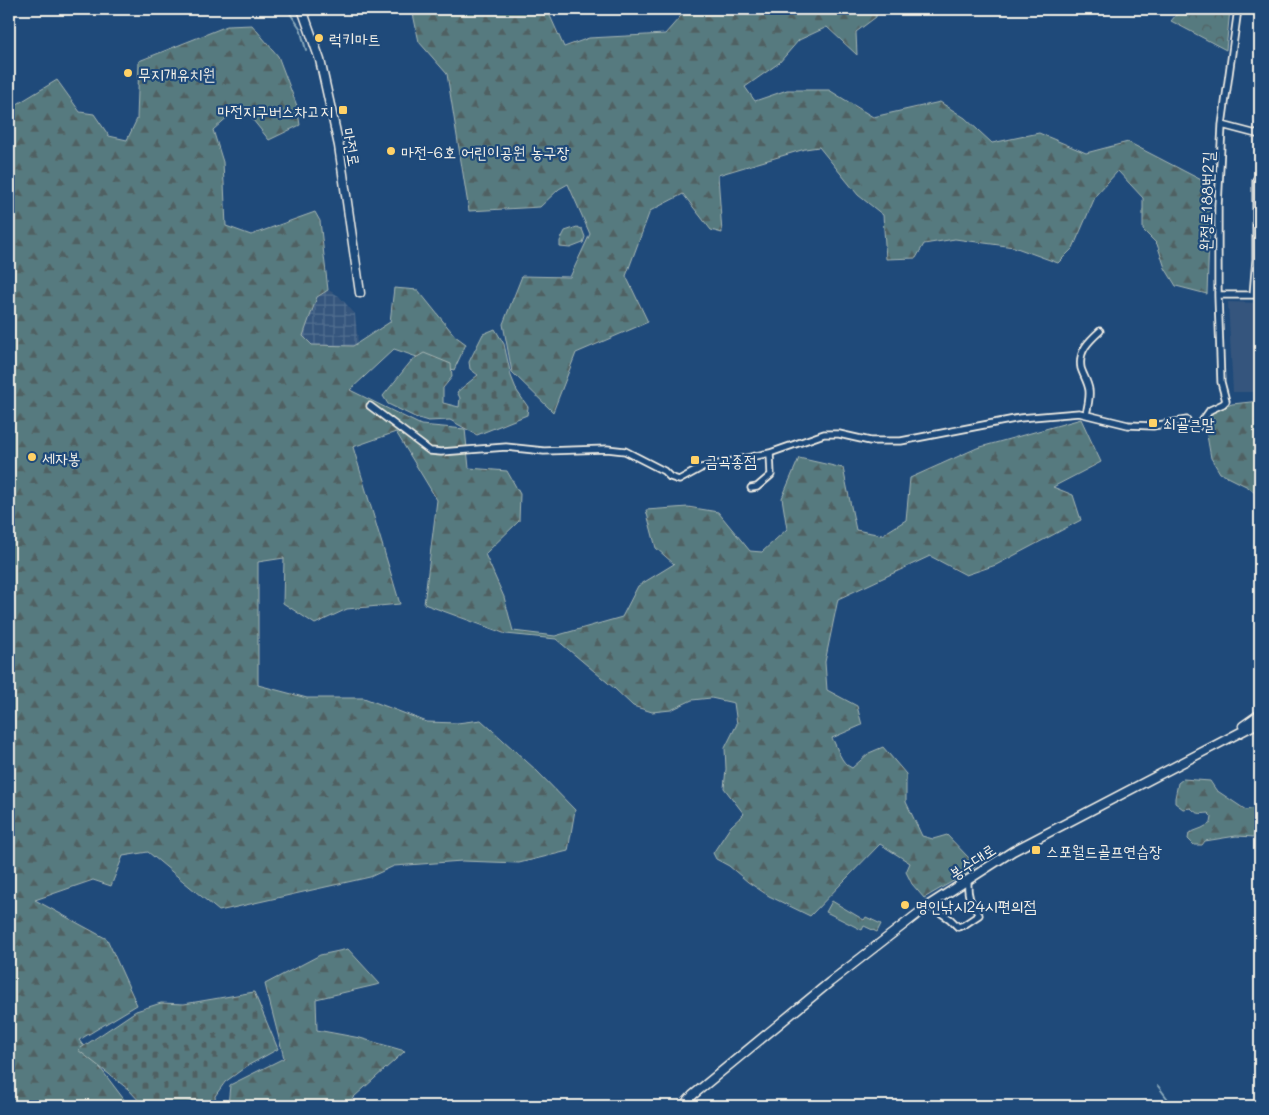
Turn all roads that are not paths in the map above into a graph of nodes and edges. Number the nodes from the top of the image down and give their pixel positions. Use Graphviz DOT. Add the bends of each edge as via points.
graph roads {
  1 [pos="302,9"];
  2 [pos="1238,9"];
  3 [pos="1222,125"];
  4 [pos="1260,136"];
  5 [pos="1260,176"];
  6 [pos="1258,259"];
  7 [pos="360,293"];
  8 [pos="1218,295"];
  9 [pos="1257,295"];
  10 [pos="1100,331"];
  11 [pos="370,406"];
  12 [pos="1086,414"];
  13 [pos="1187,420"];
  14 [pos="1198,427"];
  15 [pos="770,453"];
  16 [pos="750,488"];
  17 [pos="1260,714"];
  18 [pos="1260,722"];
  19 [pos="1225,739"];
  20 [pos="968,880"];
  21 [pos="929,905"];
  22 [pos="683,1106"];
  1 -- 7 [label="main road, 마전로" via="320,60 338,146"];
  2 -- 3 [label="street, 완정로188번2길"];
  3 -- 4 [label="street"];
  3 -- 8 [label="street, 완정로188번2길"];
  5 -- 6 [label="street" via="1256,180"];
  6 -- 9 [label="street"];
  8 -- 9 [label="street"];
  8 -- 14 [label="street, 완정로188번2길" via="1221,382 1226,401 1210,410"];
  10 -- 12 [label="street" via="1087,343 1081,358 1089,391"];
  11 -- 15 [label="street" via="430,451 506,447 544,451 625,451 675,479 701,468"];
  12 -- 13 [label="street" via="1128,425 1153,426"];
  12 -- 15 [label="street" via="1020,418 901,441 870,441 824,434"];
  15 -- 16 [label="street" via="771,475 757,488"];
  17 -- 19 [label="main road"];
  18 -- 19 [label="main road, 봉수대로"];
  19 -- 20 [label="main road, 봉수대로" via="1013,851"];
  20 -- 21 [label="main road, 봉수대로"];
  20 -- 21 [label="street" via="969,900 979,915 964,925 958,927"];
  21 -- 22 [label="main road, 봉수대로" via="830,982"];
}
